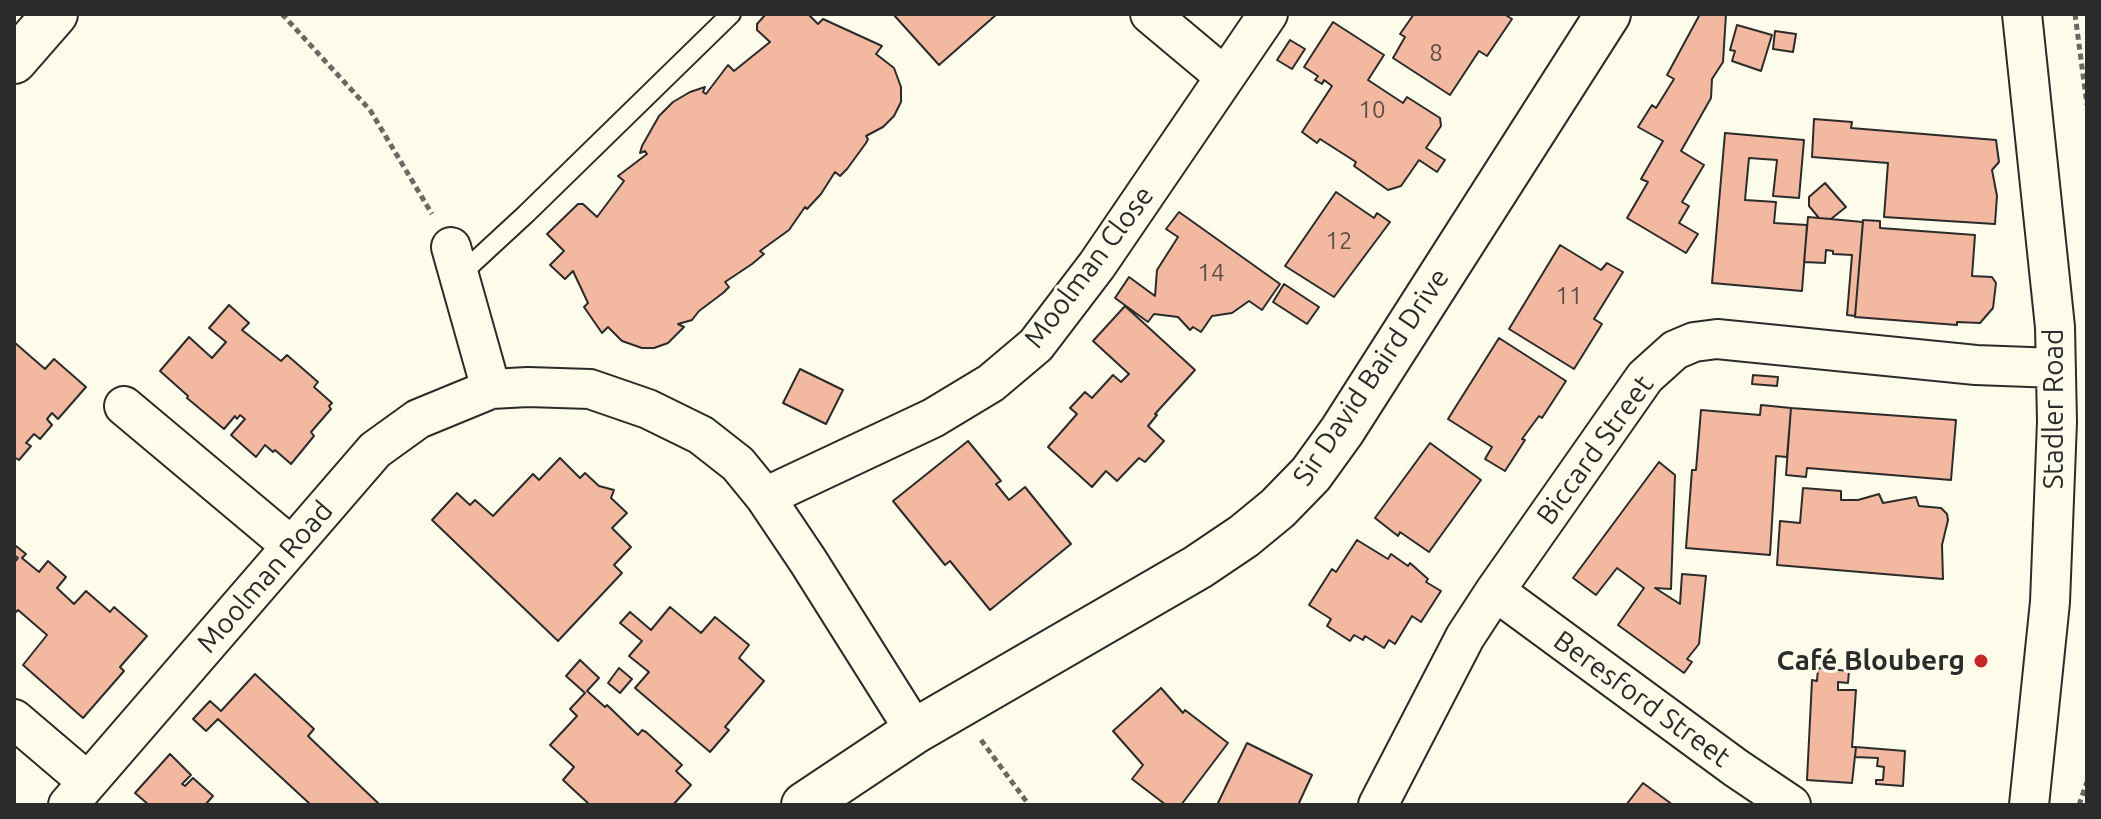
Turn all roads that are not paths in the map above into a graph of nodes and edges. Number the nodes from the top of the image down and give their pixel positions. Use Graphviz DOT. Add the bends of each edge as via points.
graph roads {
  1 [pos="55,14"];
  2 [pos="731,14"];
  3 [pos="1150,14"];
  4 [pos="1268,14"];
  5 [pos="1608,14"];
  6 [pos="2022,14"];
  7 [pos="14,61"];
  8 [pos="1224,76"];
  9 [pos="456,261"];
  10 [pos="2056,368"];
  11 [pos="491,389"];
  12 [pos="124,406"];
  13 [pos="765,497"];
  14 [pos="291,546"];
  15 [pos="1495,591"];
  16 [pos="14,719"];
  17 [pos="915,731"];
  18 [pos="78,794"];
  19 [pos="804,805"];
  20 [pos="1378,805"];
  21 [pos="1791,805"];
  22 [pos="2029,805"];
  1 -- 7 [label="street"];
  2 -- 9 [label="lane" via="526,214"];
  3 -- 8 [label="street"];
  4 -- 8 [label="street, Moolman Close"];
  5 -- 17 [label="street, Sir David Baird Drive" via="1342,431 1294,492 1261,523 1198,567"];
  6 -- 10 [label="street, Stadler Road"];
  8 -- 13 [label="street, Moolman Close" via="1097,265 1036,345 991,383 933,418"];
  9 -- 11 [label="street"];
  10 -- 15 [label="street, Biccard Street" via="1717,339 1685,346 1645,377"];
  10 -- 22 [label="street, Stadler Road" via="2050,602"];
  11 -- 13 [label="street, Moolman Road" via="590,389 648,409 701,435 738,464"];
  11 -- 14 [label="street, Moolman Road" via="418,419 375,450"];
  12 -- 14 [label="street"];
  13 -- 17 [label="street, Moolman Road"];
  14 -- 18 [label="street, Moolman Road"];
  15 -- 20 [label="street, Biccard Street" via="1465,637"];
  15 -- 21 [label="street, Beresford Street"];
  16 -- 18 [label="street"];
  17 -- 19 [label="street, Sir David Baird Drive"];
}
